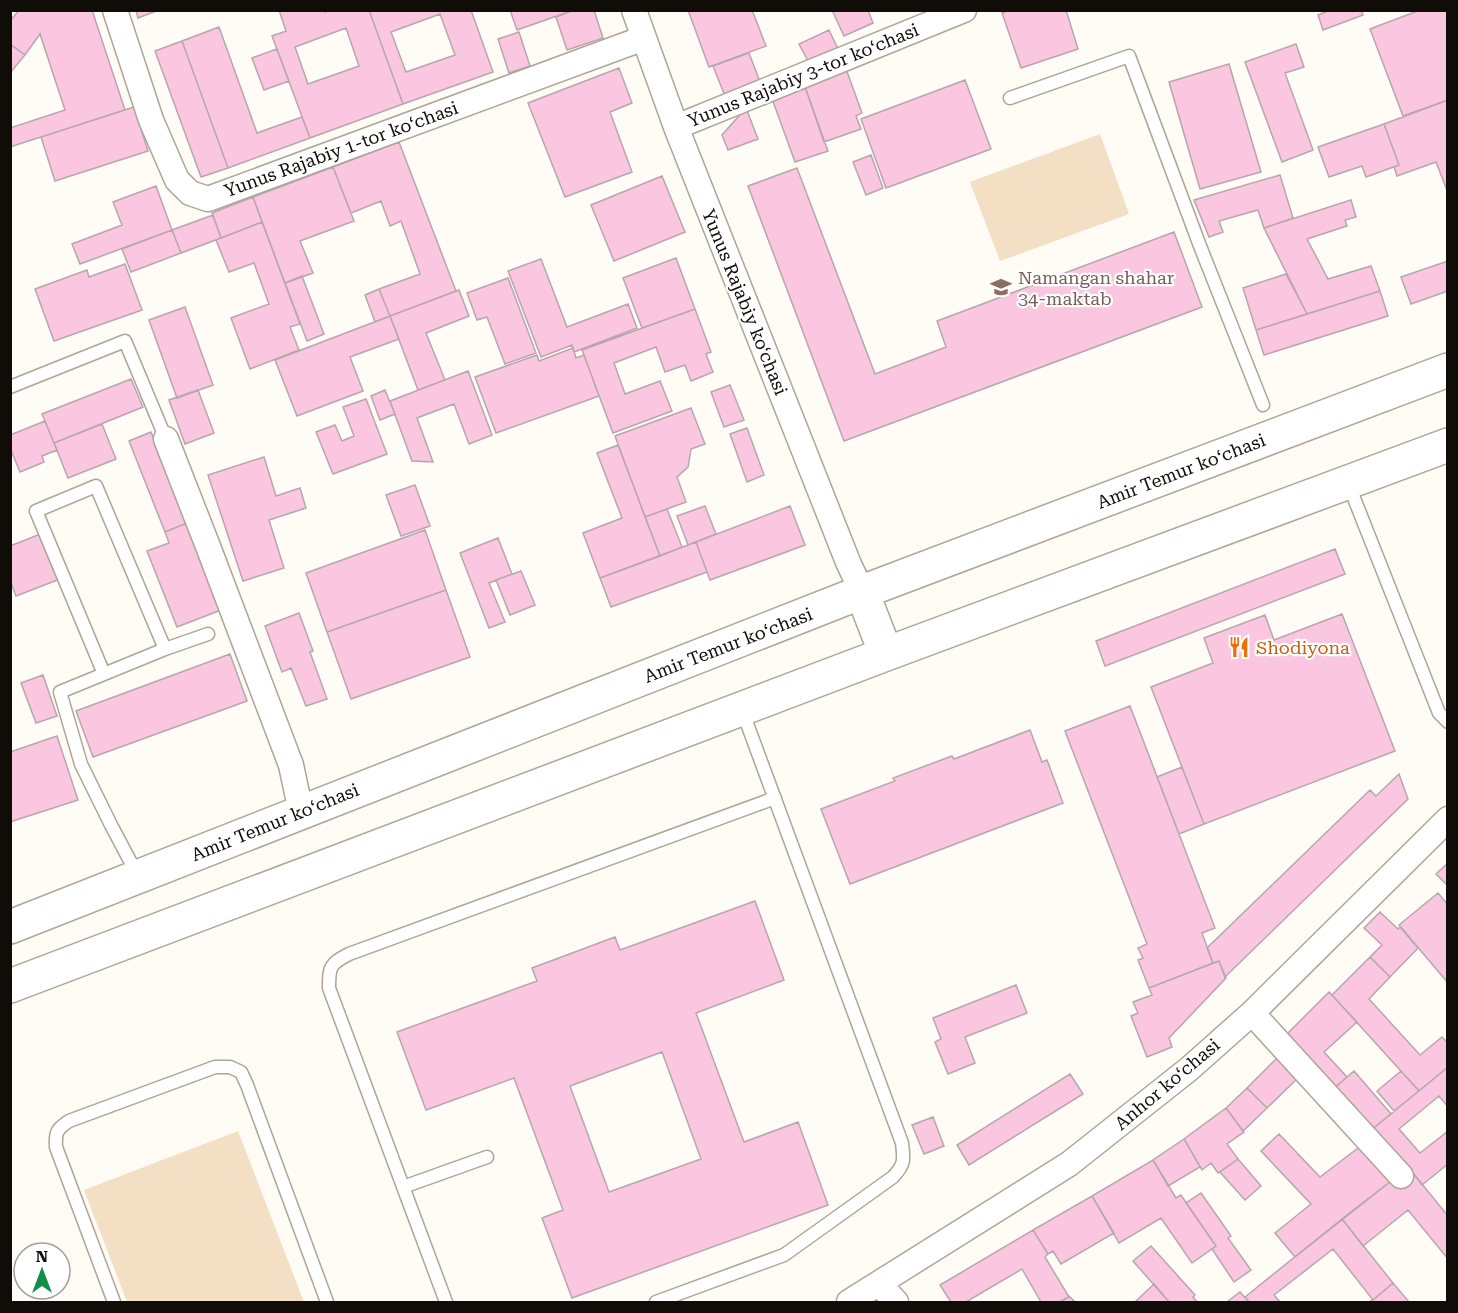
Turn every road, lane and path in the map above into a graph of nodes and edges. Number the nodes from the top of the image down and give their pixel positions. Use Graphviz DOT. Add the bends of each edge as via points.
graph roads {
  1 [pos="115,10"];
  2 [pos="634,10"];
  3 [pos="964,10"];
  4 [pos="644,38"];
  5 [pos="1010,98"];
  6 [pos="676,127"];
  7 [pos="1448,370"];
  8 [pos="10,387"];
  9 [pos="1263,405"];
  10 [pos="166,439"];
  11 [pos="1448,445"];
  12 [pos="1348,482"];
  13 [pos="862,592"];
  14 [pos="208,634"];
  15 [pos="165,649"];
  16 [pos="886,654"];
  17 [pos="104,674"];
  18 [pos="741,708"];
  19 [pos="1448,722"];
  20 [pos="775,798"];
  21 [pos="301,812"];
  22 [pos="1448,819"];
  23 [pos="138,876"];
  24 [pos="10,927"];
  25 [pos="10,986"];
  26 [pos="1252,1012"];
  27 [pos="486,1156"];
  28 [pos="1401,1176"];
  29 [pos="402,1187"];
  30 [pos="879,1284"];
  31 [pos="114,1302"];
  32 [pos="327,1302"];
  33 [pos="446,1302"];
  34 [pos="657,1302"];
  35 [pos="849,1302"];
  36 [pos="896,1302"];
  1 -- 4 [label="street, Yunus Rajabiy 1-tor koʻchasi" via="151,120 177,180 190,193 208,199"];
  2 -- 4 [label="street, Yunus Rajabiy ko‘chasi"];
  3 -- 6 [label="street, Yunus Rajabiy 3-tor koʻchasi"];
  4 -- 6 [label="street, Yunus Rajabiy ko‘chasi"];
  5 -- 9 [label="lane" via="1129,56"];
  6 -- 13 [label="street, Yunus Rajabiy ko‘chasi"];
  7 -- 13 [label="main road, Amir Temur koʻchasi"];
  8 -- 10 [label="lane" via="125,341"];
  10 -- 21 [label="street" via="291,765"];
  11 -- 12 [label="main road"];
  12 -- 16 [label="main road"];
  12 -- 19 [label="lane" via="1439,713"];
  13 -- 16 [label="main road"];
  13 -- 21 [label="main road, Amir Temur koʻchasi"];
  14 -- 15 [label="lane"];
  15 -- 17 [label="lane"];
  15 -- 17 [label="lane" via="96,486 86,490 36,511"];
  16 -- 18 [label="main road"];
  17 -- 23 [label="lane" via="60,692 81,764"];
  18 -- 20 [label="lane"];
  18 -- 25 [label="main road"];
  20 -- 29 [label="lane" via="336,961 329,972 329,988"];
  20 -- 34 [label="lane" via="902,1143 902,1168 784,1256"];
  21 -- 23 [label="main road, Amir Temur koʻchasi"];
  22 -- 26 [label="street, Anhor koʻchasi"];
  23 -- 24 [label="main road, Amir Temur koʻchasi"];
  26 -- 28 [label="street"];
  26 -- 30 [label="street, Anhor koʻchasi" via="1189,1069 1069,1164"];
  27 -- 29 [label="lane"];
  29 -- 33 [label="lane"];
  30 -- 35 [label="street, Anhor koʻchasi"];
  30 -- 36 [label="street"];
  31 -- 32 [label="lane" via="55,1136 69,1121 214,1067 241,1072"];
}
